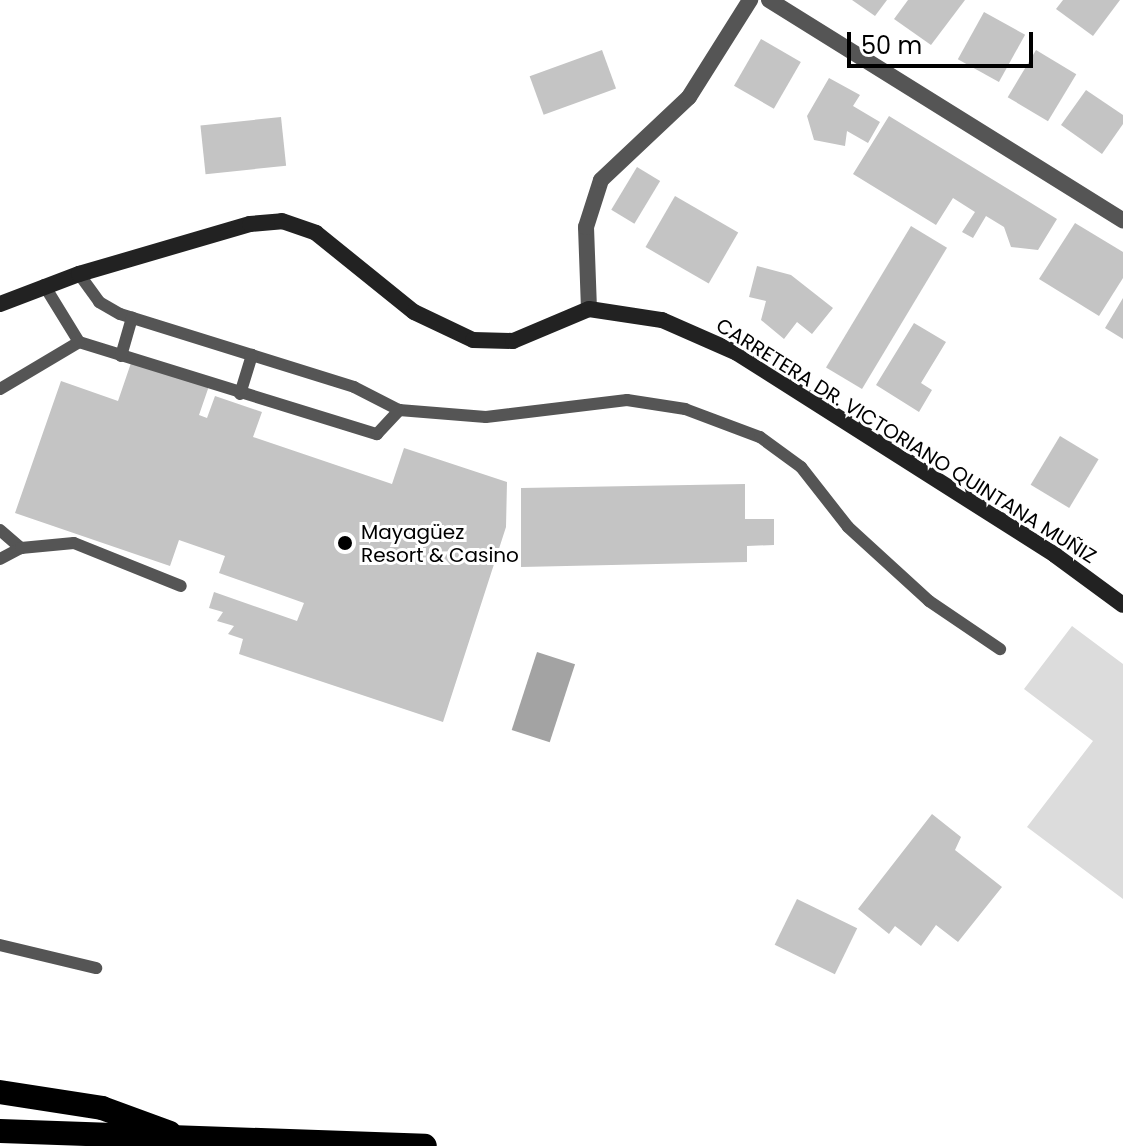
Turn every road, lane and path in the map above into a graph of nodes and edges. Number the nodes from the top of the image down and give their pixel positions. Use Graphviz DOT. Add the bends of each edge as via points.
graph roads {
  1 [pos="750,0"];
  2 [pos="769,0"];
  3 [pos="1123,220"];
  4 [pos="79,274"];
  5 [pos="44,285"];
  6 [pos="0,304"];
  7 [pos="589,309"];
  8 [pos="132,318"];
  9 [pos="79,342"];
  10 [pos="252,355"];
  11 [pos="121,356"];
  12 [pos="0,389"];
  13 [pos="240,394"];
  14 [pos="399,410"];
  15 [pos="0,530"];
  16 [pos="21,548"];
  17 [pos="0,559"];
  18 [pos="181,586"];
  19 [pos="1123,605"];
  20 [pos="1000,649"];
  21 [pos="0,945"];
  22 [pos="96,968"];
  23 [pos="0,1092"];
  24 [pos="0,1131"];
  25 [pos="180,1137"];
  26 [pos="425,1146"];
  1 -- 7 [label="street" via="689,97 601,180 586,227"];
  2 -- 3 [label="street"];
  4 -- 5 [label="street"];
  4 -- 7 [label="street" via="250,224 282,221 316,233 414,312 473,340 513,341"];
  4 -- 8 [label="lane" via="99,302"];
  5 -- 6 [label="street"];
  5 -- 9 [label="lane"];
  7 -- 19 [label="street, CARRETERA DR. VICTORIANO QUINTANA MUÑIZ" via="662,320 737,353 1055,555"];
  8 -- 10 [label="lane"];
  8 -- 11 [label="lane"];
  9 -- 11 [label="lane"];
  9 -- 12 [label="lane"];
  10 -- 13 [label="lane"];
  10 -- 14 [label="lane" via="354,387"];
  11 -- 13 [label="lane"];
  13 -- 14 [label="lane" via="377,434"];
  14 -- 20 [label="lane" via="486,417 627,400 685,409 760,437 801,467 848,527 929,601"];
  15 -- 16 [label="lane"];
  16 -- 17 [label="lane"];
  16 -- 18 [label="lane" via="74,543"];
  21 -- 22 [label="lane"];
  23 -- 25 [label="highway" via="102,1108"];
  24 -- 25 [label="highway"];
  25 -- 26 [label="highway"];
}
